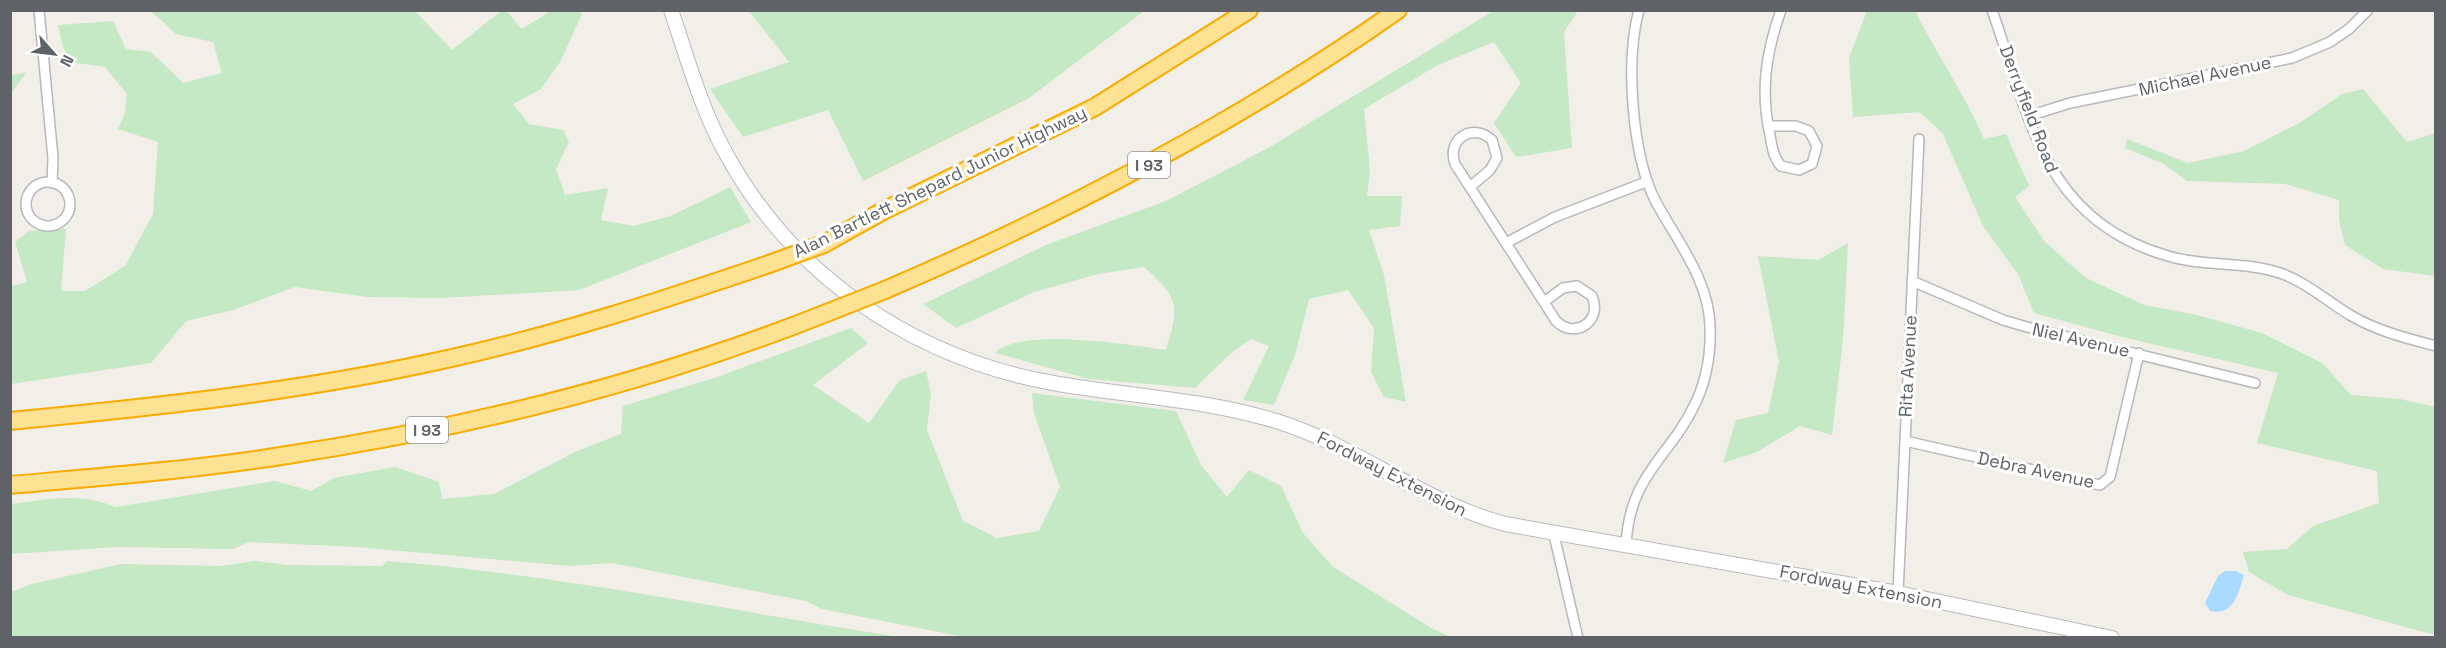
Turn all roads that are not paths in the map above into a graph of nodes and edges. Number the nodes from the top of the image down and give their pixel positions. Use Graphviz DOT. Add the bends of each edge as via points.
graph roads {
  1 [pos="39,10"];
  2 [pos="671,10"];
  3 [pos="1249,10"];
  4 [pos="1398,10"];
  5 [pos="1640,10"];
  6 [pos="1781,10"];
  7 [pos="1992,10"];
  8 [pos="2368,10"];
  9 [pos="2029,116"];
  10 [pos="1768,126"];
  11 [pos="1919,139"];
  12 [pos="1646,182"];
  13 [pos="52,183"];
  14 [pos="1470,188"];
  15 [pos="1506,243"];
  16 [pos="1912,281"];
  17 [pos="1544,302"];
  18 [pos="2436,346"];
  19 [pos="2139,354"];
  20 [pos="2255,383"];
  21 [pos="10,421"];
  22 [pos="1905,441"];
  23 [pos="10,485"];
  24 [pos="1554,535"];
  25 [pos="1626,546"];
  26 [pos="1898,593"];
  27 [pos="1578,638"];
  28 [pos="2112,638"];
  1 -- 13 [label="street"];
  2 -- 24 [label="street, Fordway Extension" via="712,125 759,206 823,275 899,330 952,355 1020,376 1275,421 1341,446 1455,508"];
  3 -- 21 [label="highway, Alan Bartlett Shepard Junior Highway, bridge" via="1095,107 824,243 769,264 554,333 438,362 205,401"];
  4 -- 23 [label="highway, I 93, bridge" via="1280,89 1153,163 1023,229 829,312 643,375 439,427 243,461"];
  5 -- 12 [label="street" via="1633,47 1635,114"];
  6 -- 10 [label="street" via="1766,59"];
  7 -- 9 [label="street, Derryfield Road"];
  8 -- 9 [label="street, Michael Avenue" via="2330,42 2292,58 2070,103"];
  9 -- 18 [label="street, Derryfield Road" via="2062,188 2085,212 2119,236 2184,260 2280,273 2360,320"];
  10 -- 10 [label="street" via="1781,166 1799,170 1812,164 1817,146 1809,131 1796,126"];
  11 -- 16 [label="street, Rita Avenue"];
  12 -- 15 [label="street" via="1555,217"];
  12 -- 25 [label="street" via="1699,278 1707,300 1710,347 1696,403 1636,494 1628,518"];
  13 -- 13 [label="street" via="64,190 69,208 58,223 44,226 32,220 26,203 34,187"];
  14 -- 14 [label="street" via="1497,158 1492,140 1479,132 1465,134 1453,149 1455,164"];
  14 -- 15 [label="street"];
  15 -- 17 [label="street"];
  16 -- 19 [label="street, Niel Avenue" via="2003,320"];
  16 -- 22 [label="street, Rita Avenue"];
  17 -- 17 [label="street" via="1556,321 1567,329 1582,328 1594,314 1592,296 1577,286 1563,288"];
  19 -- 20 [label="street, Niel Avenue"];
  19 -- 22 [label="street, Debra Avenue" via="2106,483 2100,485"];
  22 -- 26 [label="street, Rita Avenue"];
  24 -- 25 [label="street, Fordway Extension"];
  24 -- 27 [label="street"];
  25 -- 26 [label="street, Fordway Extension"];
  26 -- 28 [label="street, Fordway Extension"];
}
